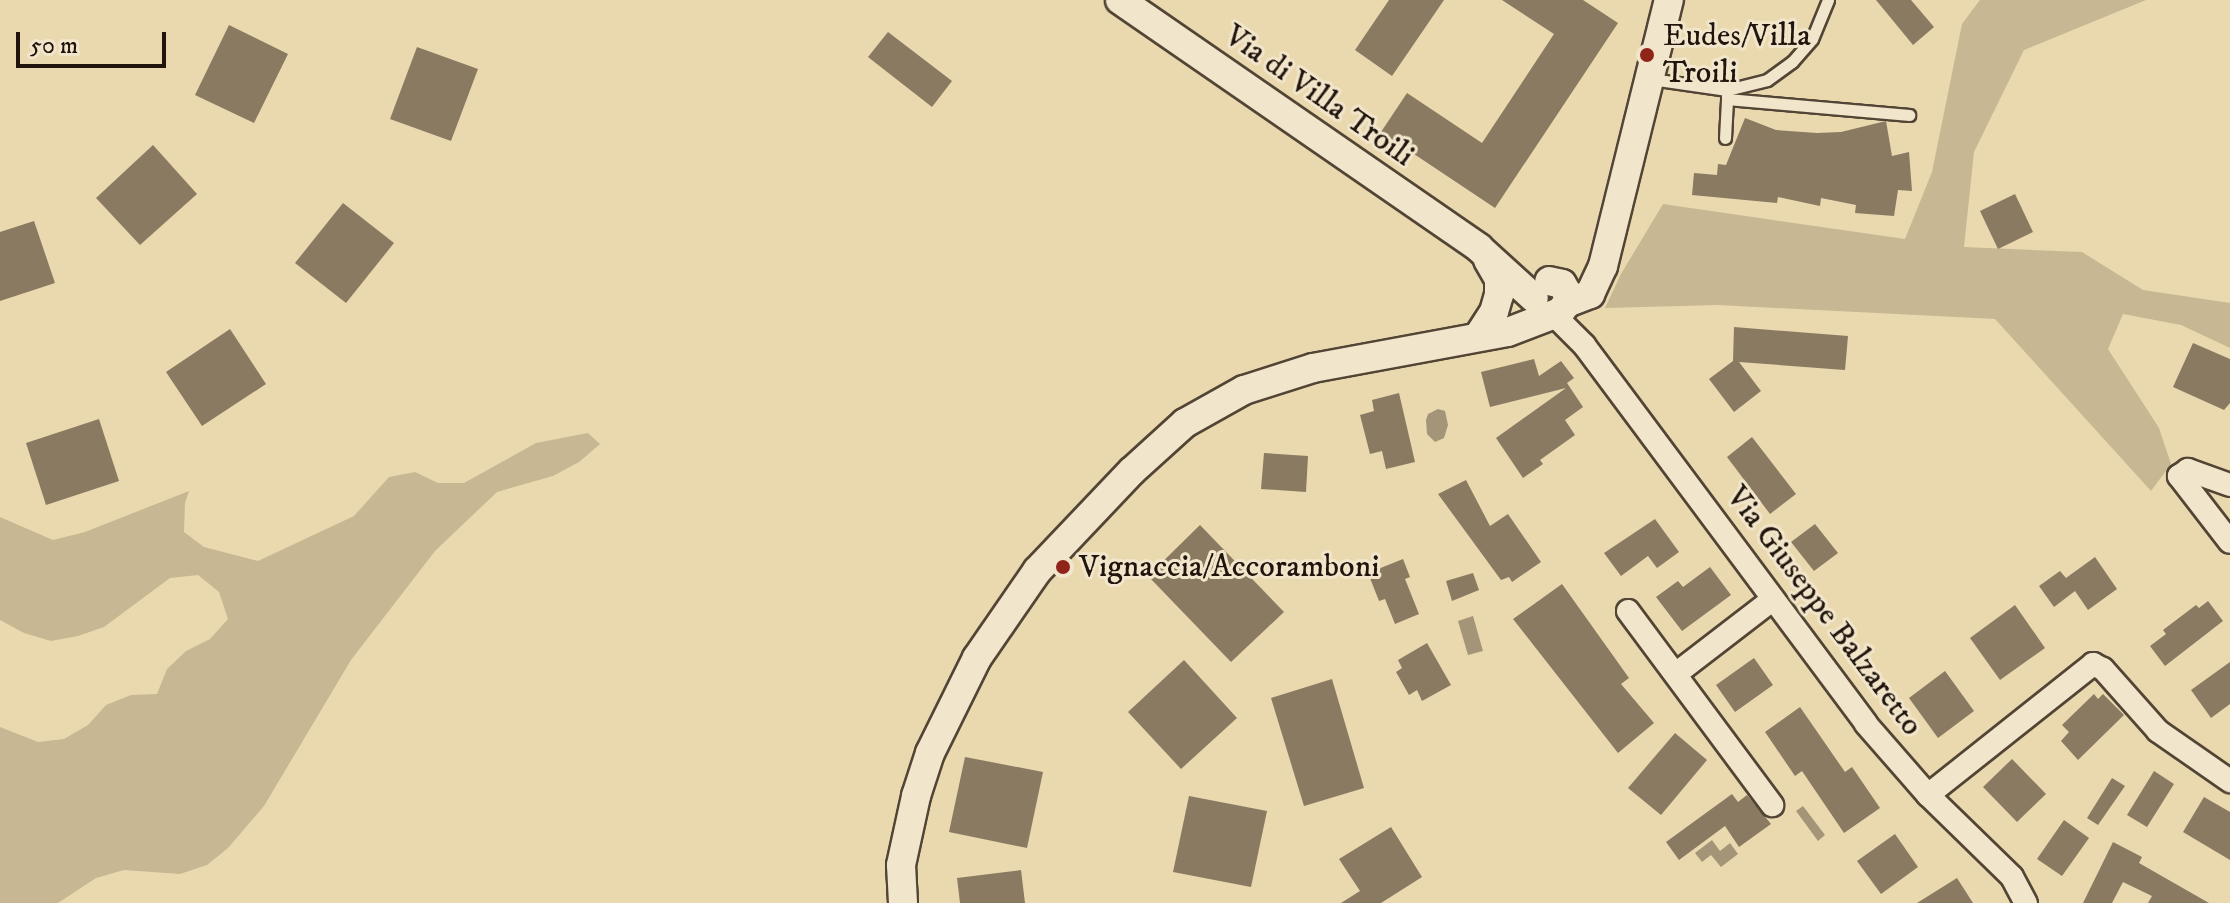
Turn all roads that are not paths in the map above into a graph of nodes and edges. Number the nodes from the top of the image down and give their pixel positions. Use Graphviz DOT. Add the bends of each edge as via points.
graph roads {
  1 [pos="1120,0"];
  2 [pos="1669,0"];
  3 [pos="1828,0"];
  4 [pos="1651,79"];
  5 [pos="1727,94"];
  6 [pos="1909,115"];
  7 [pos="1725,138"];
  8 [pos="1479,248"];
  9 [pos="1550,300"];
  10 [pos="1479,335"];
  11 [pos="2230,485"];
  12 [pos="2230,496"];
  13 [pos="2223,533"];
  14 [pos="1773,599"];
  15 [pos="1628,611"];
  16 [pos="1677,673"];
  17 [pos="2230,781"];
  18 [pos="1928,795"];
  19 [pos="1772,805"];
  20 [pos="903,903"];
  21 [pos="2026,903"];
  1 -- 8 [label="street, Via di Villa Troili"];
  2 -- 4 [label="street"];
  3 -- 5 [label="lane" via="1812,39 1792,62 1767,80"];
  4 -- 5 [label="lane"];
  4 -- 9 [label="street" via="1609,249"];
  5 -- 6 [label="lane"];
  5 -- 7 [label="lane"];
  8 -- 9 [label="street, Via di Villa Troili"];
  8 -- 10 [label="street" via="1500,287 1496,307"];
  9 -- 10 [label="street"];
  9 -- 14 [label="street, Via Giuseppe Balzaretto"];
  10 -- 20 [label="street" via="1313,368 1244,390 1185,423 1132,471 1037,571 977,658 943,724 916,796 901,865"];
  11 -- 13 [label="street" via="2188,470 2179,476"];
  12 -- 13 [label="street" via="2220,505"];
  14 -- 16 [label="street"];
  14 -- 18 [label="street, Via Giuseppe Balzaretto" via="1866,724"];
  15 -- 16 [label="street"];
  16 -- 19 [label="street"];
  17 -- 18 [label="street" via="2158,731 2093,664"];
  18 -- 21 [label="street, Via Giuseppe Balzaretto" via="2012,877"];
}
